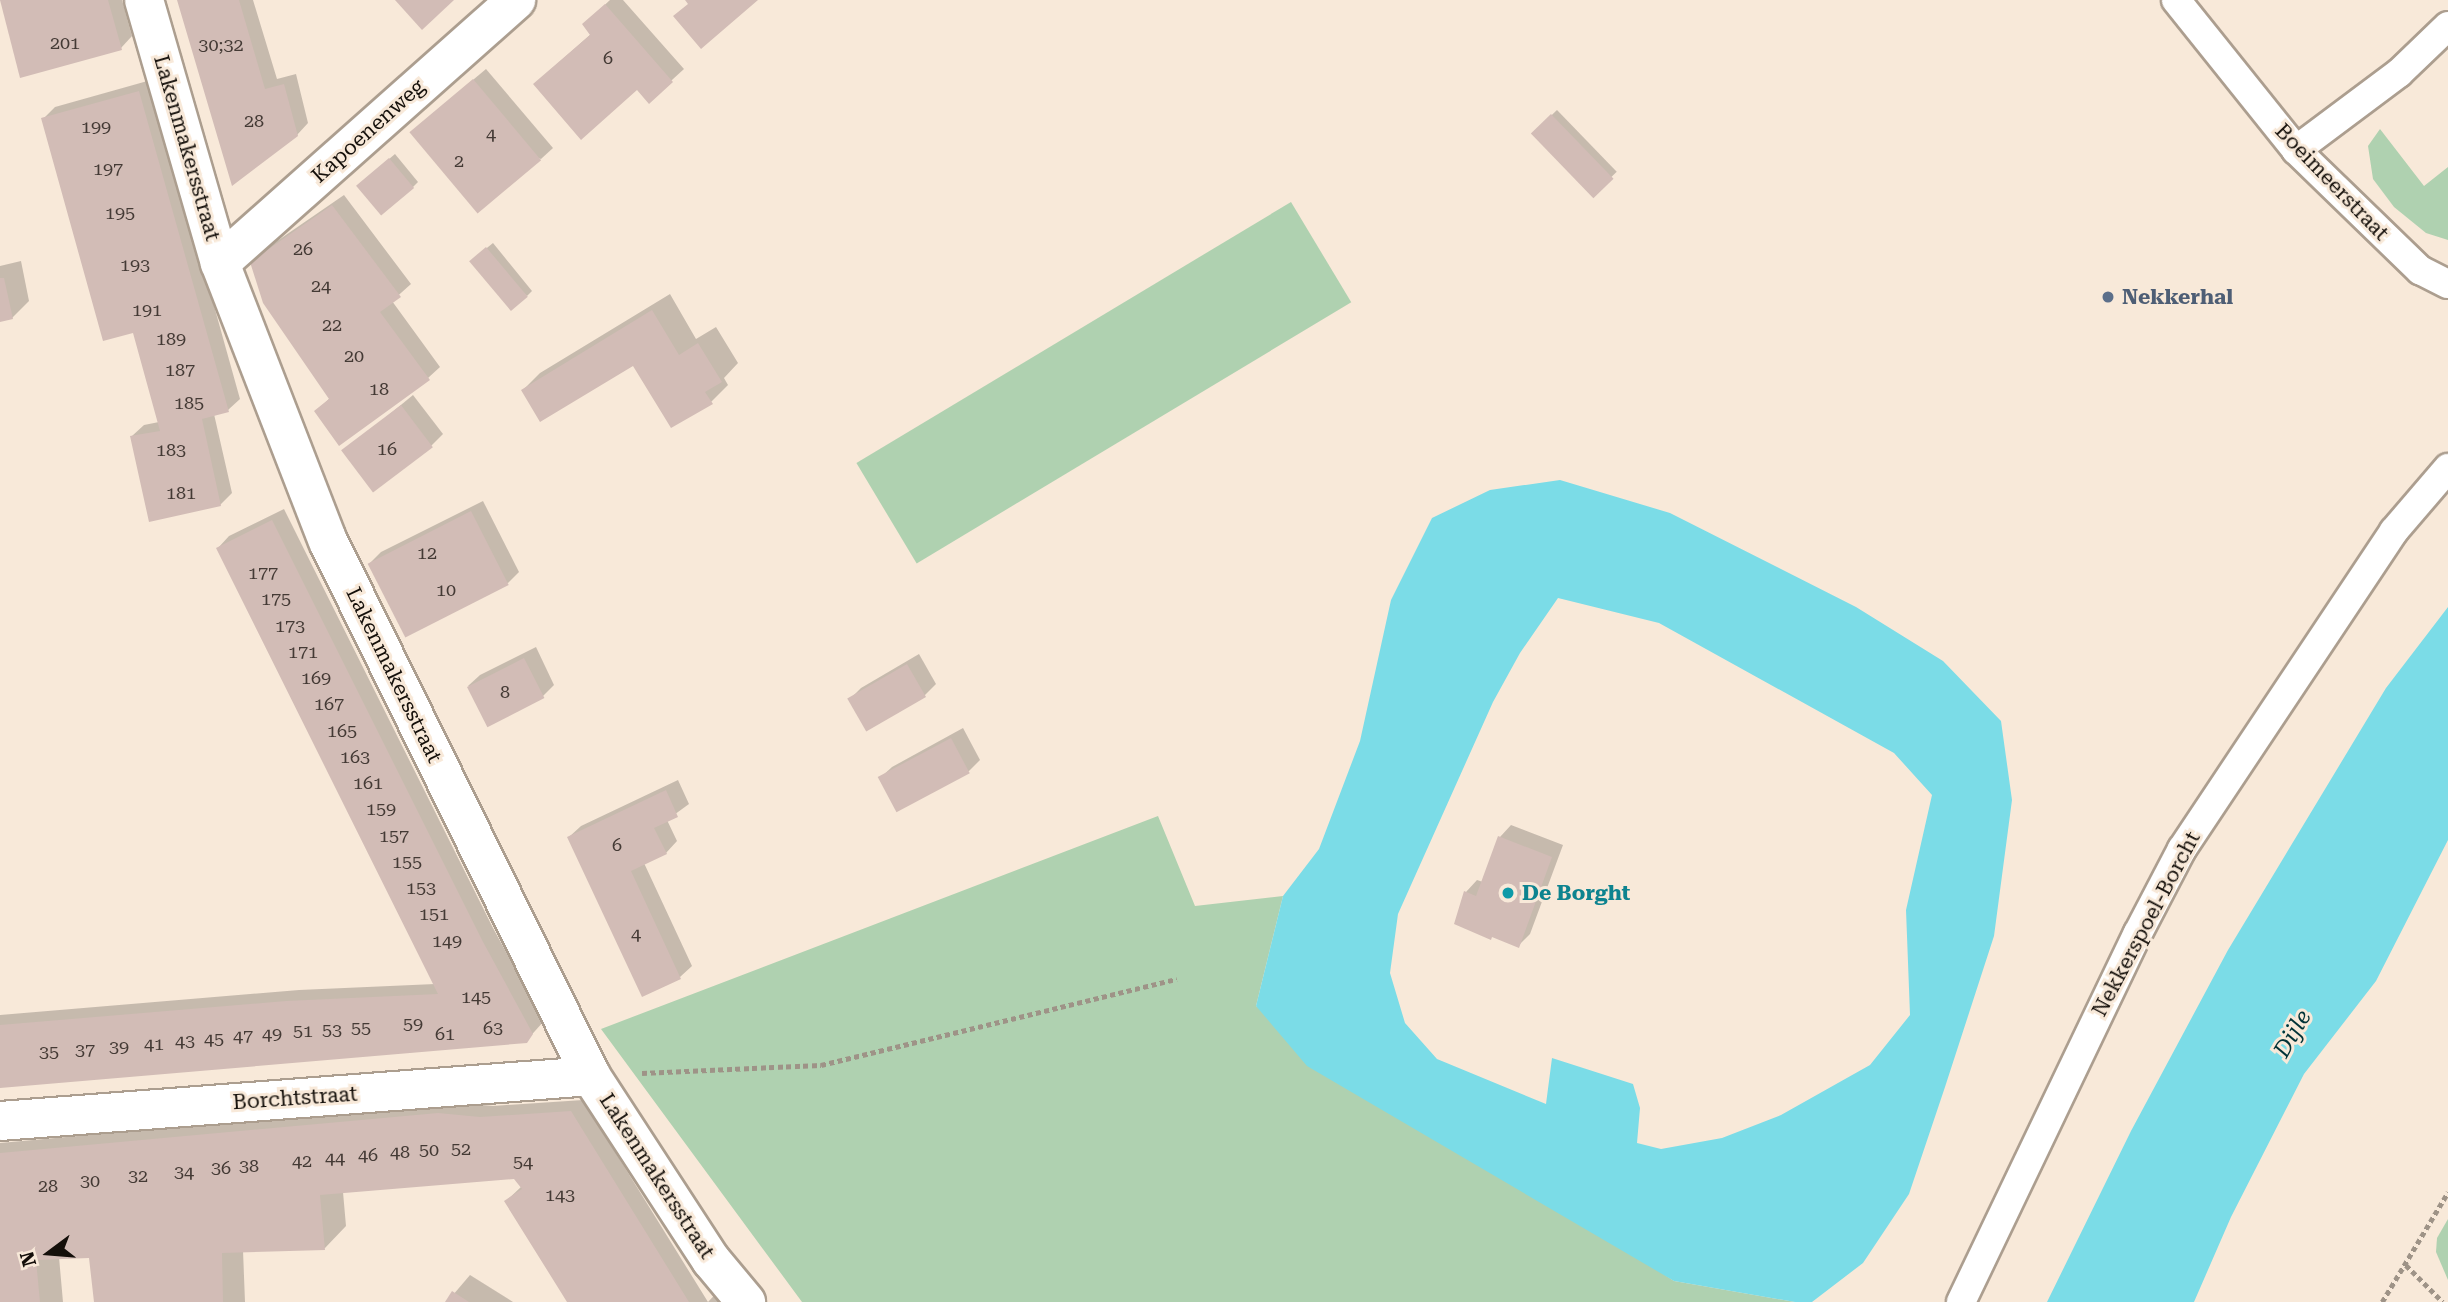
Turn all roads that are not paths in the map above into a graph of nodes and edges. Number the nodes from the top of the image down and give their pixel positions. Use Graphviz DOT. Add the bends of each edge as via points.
graph roads {
  1 [pos="144,0"];
  2 [pos="516,0"];
  3 [pos="2176,0"];
  4 [pos="2448,26"];
  5 [pos="2297,150"];
  6 [pos="220,263"];
  7 [pos="2448,284"];
  8 [pos="2448,468"];
  9 [pos="591,1076"];
  10 [pos="0,1121"];
  11 [pos="746,1302"];
  12 [pos="1961,1302"];
  1 -- 6 [label="street, Lakenmakersstraat"];
  2 -- 6 [label="street, Kapoenenweg"];
  3 -- 5 [label="lane, Boeimeerstraat"];
  4 -- 5 [label="lane" via="2399,74"];
  5 -- 7 [label="lane, Boeimeerstraat" via="2420,271"];
  6 -- 9 [label="street, Lakenmakersstraat" via="328,541"];
  8 -- 12 [label="lane, Nekkerspoel-Borcht" via="2393,531 2182,849"];
  9 -- 10 [label="street, Borchtstraat"];
  9 -- 11 [label="street, Lakenmakersstraat" via="710,1260"];
}
